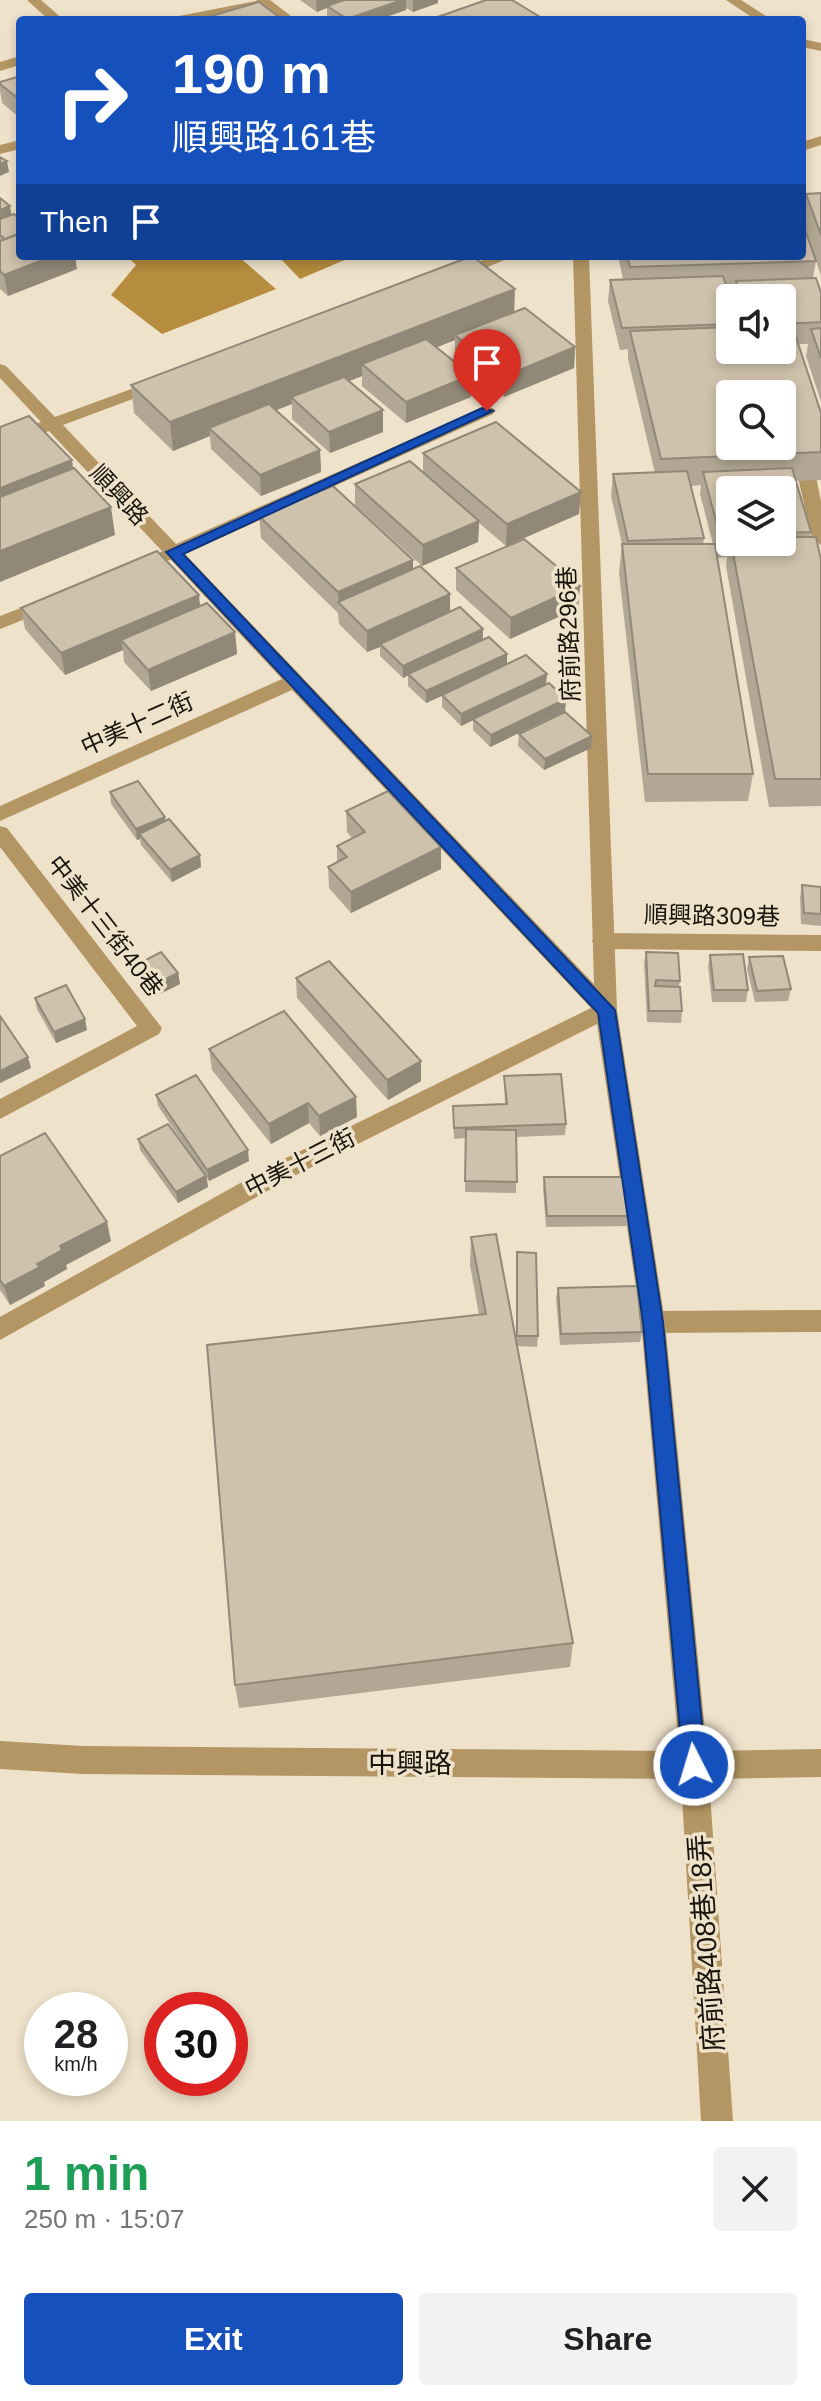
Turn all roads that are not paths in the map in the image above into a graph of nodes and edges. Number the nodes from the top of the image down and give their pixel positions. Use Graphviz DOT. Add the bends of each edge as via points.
graph roads {
  1 [pos="33,0"];
  2 [pos="732,0"];
  3 [pos="264,2"];
  4 [pos="52,16"];
  5 [pos="198,16"];
  6 [pos="283,16"];
  7 [pos="758,16"];
  8 [pos="495,260"];
  9 [pos="581,260"];
  10 [pos="447,278"];
  11 [pos="0,369"];
  12 [pos="169,380"];
  13 [pos="487,411"];
  14 [pos="52,423"];
  15 [pos="0,443"];
  16 [pos="807,477"];
  17 [pos="821,539"];
  18 [pos="174,552"];
  19 [pos="145,564"];
  20 [pos="58,599"];
  21 [pos="0,623"];
  22 [pos="295,681"];
  23 [pos="0,814"];
  24 [pos="0,833"];
  25 [pos="602,941"];
  26 [pos="821,943"];
  27 [pos="606,1010"];
  28 [pos="0,1110"];
  29 [pos="821,1321"];
  30 [pos="653,1322"];
  31 [pos="0,1329"];
  32 [pos="0,1755"];
  33 [pos="821,1763"];
  34 [pos="694,1765"];
  35 [pos="717,2121"];
  1 -- 4 [label="street"];
  2 -- 7 [label="street"];
  3 -- 5 [label="street"];
  3 -- 6 [label="street"];
  8 -- 10 [label="street"];
  9 -- 25 [label="street, 府前路296巷"];
  11 -- 14 [label="street, 順興路"];
  12 -- 14 [label="street"];
  13 -- 18 [label="street"];
  14 -- 15 [label="street"];
  14 -- 18 [label="street, 順興路"];
  16 -- 17 [label="street"];
  18 -- 19 [label="street"];
  18 -- 22 [label="street, 順興路"];
  20 -- 21 [label="street"];
  22 -- 23 [label="street, 中美十二街"];
  22 -- 27 [label="street, 順興路"];
  24 -- 28 [label="street, 中美十三街40巷" via="151,1028"];
  25 -- 26 [label="street, 順興路309巷"];
  25 -- 27 [label="street, 府前路296巷"];
  27 -- 30 [label="street"];
  27 -- 31 [label="street, 中美十三街" via="288,1168"];
  29 -- 30 [label="street"];
  30 -- 34 [label="street"];
  32 -- 34 [label="street, 中興路"];
  33 -- 34 [label="street, 中興路"];
  34 -- 35 [label="street, 府前路408巷18弄"];
}
